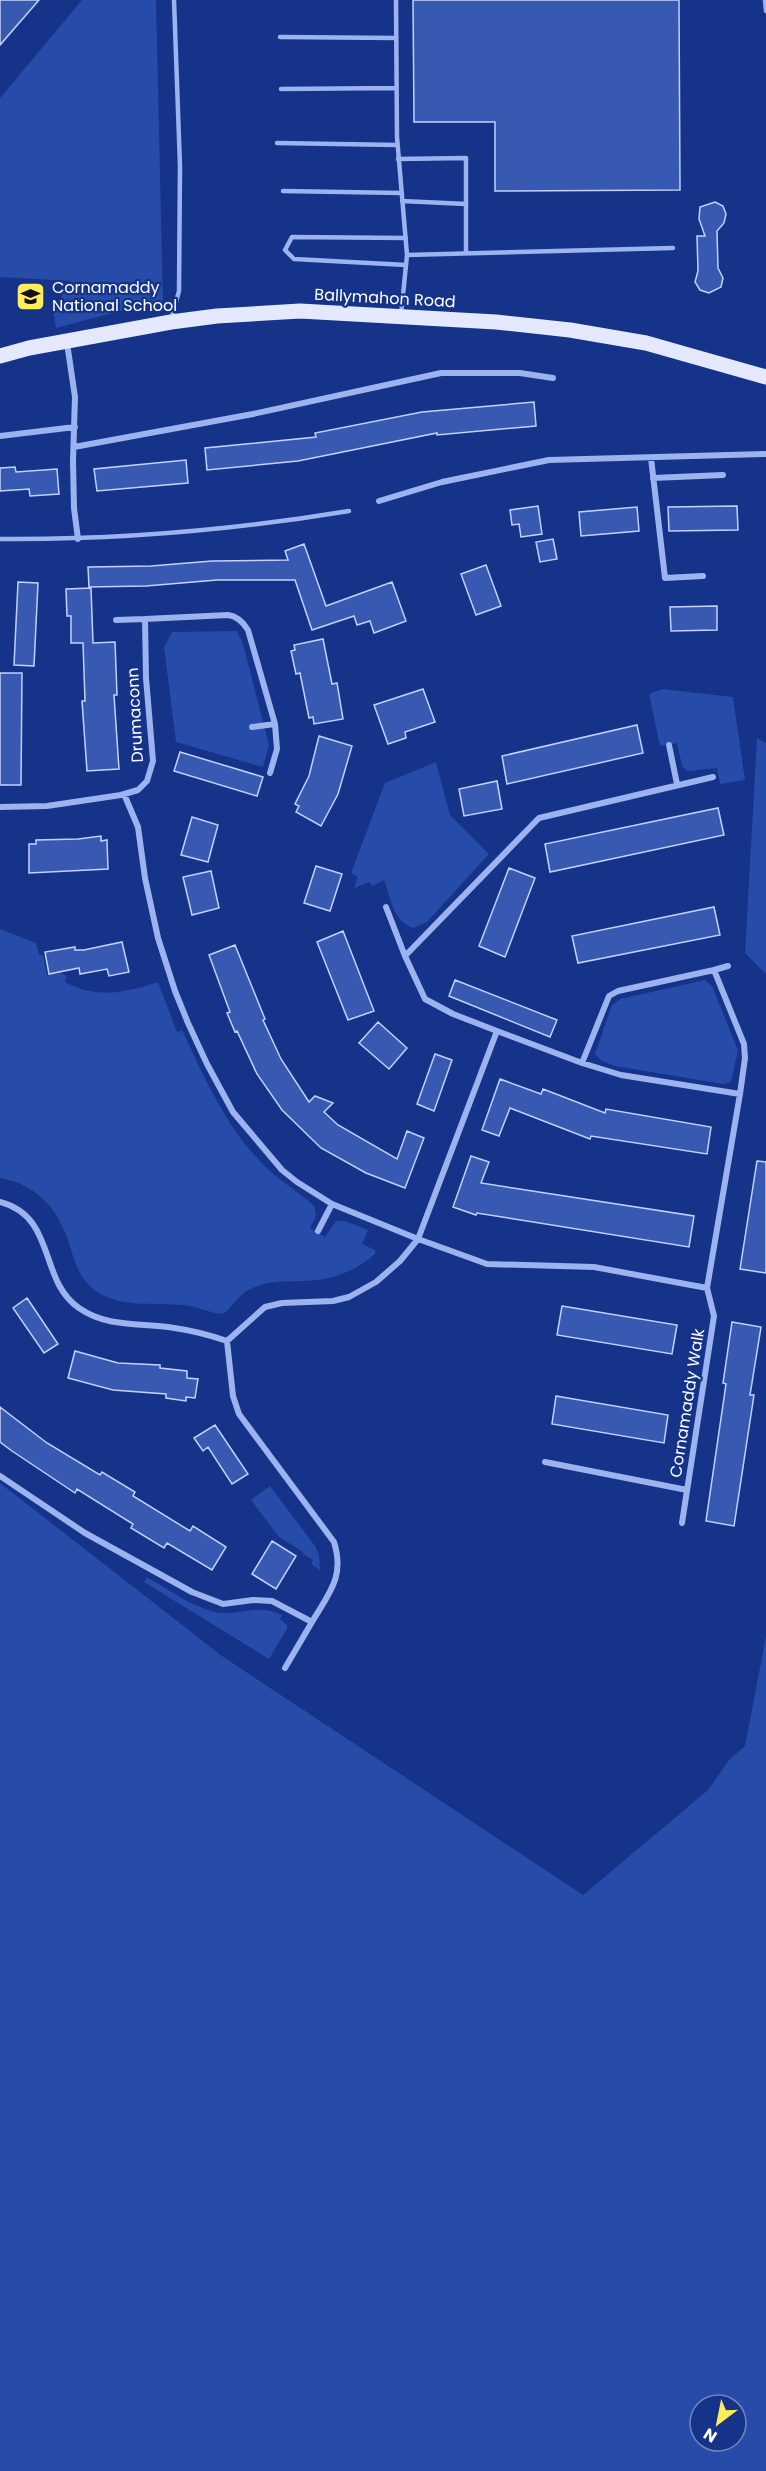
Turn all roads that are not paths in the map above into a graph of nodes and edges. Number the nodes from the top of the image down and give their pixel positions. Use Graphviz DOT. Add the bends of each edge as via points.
graph roads {
  1 [pos="174,0"];
  2 [pos="396,0"];
  3 [pos="765,0"];
  4 [pos="766,11"];
  5 [pos="280,37"];
  6 [pos="396,38"];
  7 [pos="396,88"];
  8 [pos="281,89"];
  9 [pos="277,143"];
  10 [pos="397,145"];
  11 [pos="398,159"];
  12 [pos="283,191"];
  13 [pos="402,193"];
  14 [pos="402,201"];
  15 [pos="466,204"];
  16 [pos="405,238"];
  17 [pos="673,248"];
  18 [pos="466,253"];
  19 [pos="407,255"];
  20 [pos="406,265"];
  21 [pos="401,317"];
  22 [pos="171,322"];
  23 [pos="66,340"];
  24 [pos="0,357"];
  25 [pos="766,377"];
  26 [pos="553,378"];
  27 [pos="75,428"];
  28 [pos="0,436"];
  29 [pos="74,447"];
  30 [pos="766,454"];
  31 [pos="651,458"];
  32 [pos="723,475"];
  33 [pos="652,478"];
  34 [pos="379,501"];
  35 [pos="349,511"];
  36 [pos="0,539"];
  37 [pos="78,540"];
  38 [pos="703,576"];
  39 [pos="146,619"];
  40 [pos="116,620"];
  41 [pos="275,724"];
  42 [pos="252,727"];
  43 [pos="669,745"];
  44 [pos="270,773"];
  45 [pos="714,777"];
  46 [pos="678,784"];
  47 [pos="124,794"];
  48 [pos="0,807"];
  49 [pos="386,907"];
  50 [pos="405,956"];
  51 [pos="728,966"];
  52 [pos="714,970"];
  53 [pos="497,1031"];
  54 [pos="582,1063"];
  55 [pos="740,1094"];
  56 [pos="0,1202"];
  57 [pos="332,1204"];
  58 [pos="318,1231"];
  59 [pos="418,1239"];
  60 [pos="707,1288"];
  61 [pos="227,1341"];
  62 [pos="545,1462"];
  63 [pos="0,1476"];
  64 [pos="687,1490"];
  65 [pos="682,1523"];
  66 [pos="312,1622"];
  67 [pos="285,1668"];
  1 -- 22 [label="lane" via="180,166 179,291"];
  2 -- 6 [label="lane"];
  3 -- 4 [label="lane"];
  5 -- 6 [label="lane"];
  6 -- 7 [label="lane"];
  7 -- 8 [label="lane"];
  7 -- 10 [label="lane"];
  9 -- 10 [label="lane"];
  10 -- 11 [label="lane"];
  11 -- 13 [label="lane"];
  11 -- 15 [label="lane" via="466,158"];
  12 -- 13 [label="lane"];
  13 -- 14 [label="lane"];
  14 -- 15 [label="lane"];
  14 -- 16 [label="lane"];
  15 -- 18 [label="lane"];
  16 -- 19 [label="lane"];
  16 -- 20 [label="lane" via="291,237 285,250 294,259"];
  17 -- 18 [label="lane"];
  18 -- 19 [label="lane"];
  19 -- 20 [label="lane"];
  20 -- 21 [label="lane"];
  21 -- 22 [label="main road, Ballymahon Road" via="300,311"];
  21 -- 25 [label="main road, Ballymahon Road" via="570,330 646,343"];
  22 -- 23 [label="main road, Ballymahon Road"];
  23 -- 24 [label="main road, Ballymahon Road"];
  23 -- 27 [label="street" via="75,397"];
  26 -- 29 [label="street" via="510,372 441,373 253,414"];
  27 -- 28 [label="street"];
  27 -- 29 [label="street"];
  29 -- 37 [label="street"];
  30 -- 31 [label="street"];
  31 -- 33 [label="street"];
  31 -- 34 [label="street" via="549,460 442,482"];
  32 -- 33 [label="street"];
  33 -- 38 [label="street" via="665,578"];
  35 -- 37 [label="lane"];
  36 -- 37 [label="lane"];
  39 -- 40 [label="street"];
  39 -- 41 [label="street" via="228,615 244,623"];
  39 -- 47 [label="street, Drumaconn" via="153,760 144,785"];
  41 -- 42 [label="street"];
  41 -- 44 [label="street" via="277,749"];
  43 -- 46 [label="street"];
  45 -- 46 [label="street"];
  46 -- 50 [label="street" via="539,818"];
  47 -- 48 [label="street, Drumaconn" via="68,804"];
  47 -- 57 [label="street" via="138,827 160,947 207,1064 233,1112 269,1157 297,1182"];
  49 -- 50 [label="street"];
  50 -- 53 [label="street" via="425,999"];
  51 -- 52 [label="street"];
  52 -- 54 [label="street" via="609,996"];
  52 -- 55 [label="street, Cornamaddy Walk" via="744,1044 746,1058"];
  53 -- 54 [label="street"];
  53 -- 59 [label="street"];
  54 -- 55 [label="street" via="621,1075"];
  55 -- 60 [label="street, Cornamaddy Walk"];
  56 -- 61 [label="street" via="18,1209 34,1222 57,1282 86,1313 107,1322 196,1331"];
  57 -- 58 [label="street"];
  57 -- 59 [label="street"];
  59 -- 60 [label="street" via="487,1264 594,1267"];
  59 -- 61 [label="street" via="390,1271 362,1291 333,1301 271,1304"];
  60 -- 64 [label="street, Cornamaddy Walk" via="714,1316"];
  61 -- 66 [label="street" via="233,1396 239,1414 337,1550 338,1575"];
  62 -- 64 [label="street"];
  63 -- 66 [label="street" via="85,1533 192,1592 223,1604 272,1601"];
  64 -- 65 [label="street, Cornamaddy Walk"];
  66 -- 67 [label="street"];
}
